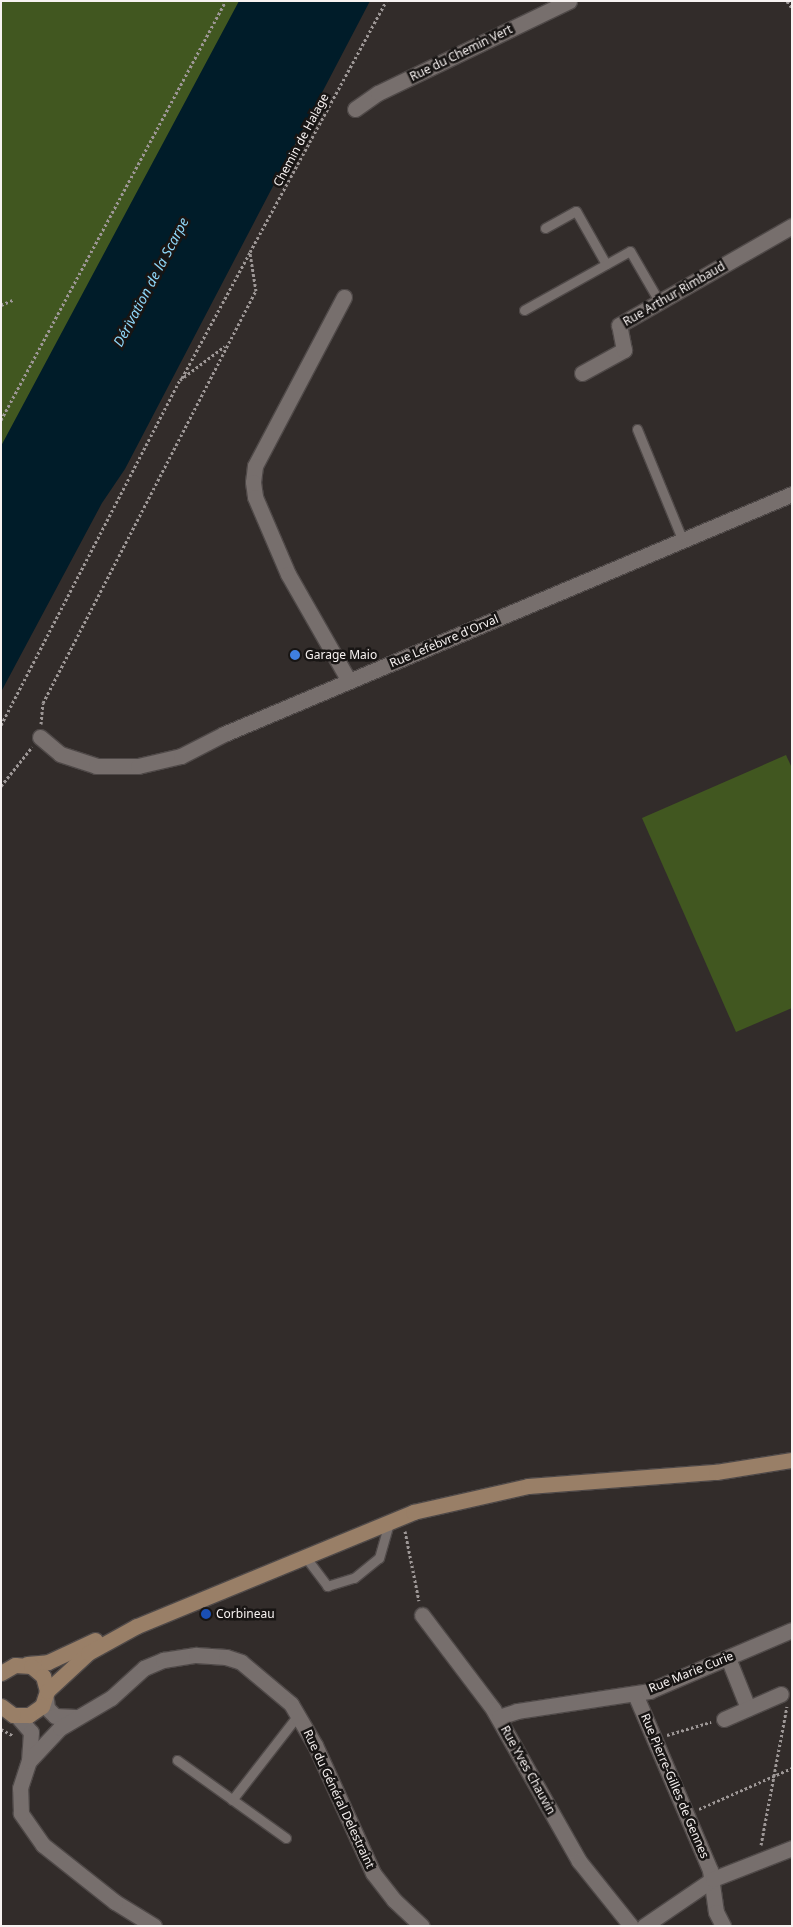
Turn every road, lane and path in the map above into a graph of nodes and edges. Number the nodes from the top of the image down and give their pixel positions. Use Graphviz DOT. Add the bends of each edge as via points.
graph roads {
  1 [pos="226,1"];
  2 [pos="386,1"];
  3 [pos="569,1"];
  4 [pos="787,1"];
  5 [pos="792,8"];
  6 [pos="355,109"];
  7 [pos="792,226"];
  8 [pos="545,228"];
  9 [pos="250,252"];
  10 [pos="606,264"];
  11 [pos="344,297"];
  12 [pos="13,300"];
  13 [pos="659,301"];
  14 [pos="1,305"];
  15 [pos="524,310"];
  16 [pos="228,344"];
  17 [pos="582,373"];
  18 [pos="180,380"];
  19 [pos="1,420"];
  20 [pos="637,429"];
  21 [pos="792,494"];
  22 [pos="683,540"];
  23 [pos="349,681"];
  24 [pos="1,724"];
  25 [pos="40,737"];
  26 [pos="1,786"];
  27 [pos="792,1460"];
  28 [pos="396,1518"];
  29 [pos="304,1554"];
  30 [pos="422,1616"];
  31 [pos="137,1626"];
  32 [pos="792,1630"];
  33 [pos="728,1658"];
  34 [pos="27,1664"];
  35 [pos="1,1674"];
  36 [pos="635,1694"];
  37 [pos="782,1694"];
  38 [pos="47,1695"];
  39 [pos="748,1708"];
  40 [pos="8,1713"];
  41 [pos="298,1715"];
  42 [pos="78,1717"];
  43 [pos="499,1717"];
  44 [pos="724,1719"];
  45 [pos="654,1738"];
  46 [pos="177,1760"];
  47 [pos="29,1761"];
  48 [pos="792,1768"];
  49 [pos="776,1775"];
  50 [pos="232,1800"];
  51 [pos="687,1814"];
  52 [pos="286,1838"];
  53 [pos="792,1848"];
  54 [pos="757,1862"];
  55 [pos="713,1880"];
  56 [pos="154,1926"];
  57 [pos="422,1926"];
  58 [pos="631,1926"];
  59 [pos="644,1926"];
  60 [pos="723,1926"];
  1 -- 19 [label="path"];
  2 -- 9 [label="path, Chemin de Halage"];
  3 -- 6 [label="street, Rue du Chemin Vert" via="378,94"];
  4 -- 5 [label="path"];
  7 -- 13 [label="street, Rue Arthur Rimbaud"];
  8 -- 10 [label="lane" via="576,210"];
  9 -- 16 [label="path" via="256,290"];
  9 -- 18 [label="path, Chemin de Halage"];
  10 -- 13 [label="lane" via="630,250"];
  10 -- 15 [label="lane"];
  11 -- 23 [label="street" via="255,466 253,482 255,497 288,574"];
  12 -- 14 [label="path"];
  13 -- 17 [label="street, Rue Arthur Rimbaud" via="619,325 624,350"];
  16 -- 18 [label="path"];
  16 -- 25 [label="path" via="42,703"];
  18 -- 24 [label="path, Chemin de Halage"];
  20 -- 22 [label="lane"];
  21 -- 22 [label="street, Rue Lefebvre d'Orval"];
  22 -- 23 [label="street, Rue Lefebvre d'Orval"];
  23 -- 25 [label="street, Rue Lefebvre d'Orval" via="224,734 182,756 151,764 125,767 82,763 60,754"];
  25 -- 26 [label="path"];
  27 -- 28 [label="main road" via="723,1471 528,1486"];
  28 -- 29 [label="main road"];
  28 -- 29 [label="lane" via="379,1558 354,1578 327,1586"];
  28 -- 30 [label="path"];
  29 -- 31 [label="main road"];
  30 -- 43 [label="street, Rue Yves Chauvin"];
  31 -- 34 [label="main road" via="92,1641 48,1662"];
  31 -- 38 [label="main road" via="88,1653"];
  32 -- 33 [label="street, Rue Marie Curie"];
  33 -- 36 [label="street, Rue Marie Curie"];
  33 -- 39 [label="street"];
  34 -- 35 [label="main road" via="11,1666"];
  34 -- 38 [label="main road" via="41,1672"];
  36 -- 43 [label="street, Rue Marie Curie" via="516,1711"];
  36 -- 45 [label="street, Rue Pierre-Gilles de Gennes"];
  37 -- 39 [label="street"];
  37 -- 49 [label="path" via="788,1709"];
  38 -- 40 [label="main road" via="36,1712"];
  38 -- 42 [label="street" via="48,1708 55,1716"];
  39 -- 44 [label="street"];
  40 -- 47 [label="street, Rue du Général Delestraint" via="31,1732"];
  41 -- 42 [label="street, Rue du Général Delestraint" via="277,1690 241,1662 216,1655 196,1655 163,1660 144,1668 111,1698"];
  41 -- 50 [label="lane, Rue du Général Delestraint"];
  41 -- 57 [label="street, Rue du Général Delestraint" via="373,1873 394,1900"];
  42 -- 47 [label="street, Rue du Général Delestraint" via="50,1737"];
  43 -- 58 [label="street, Rue Yves Chauvin" via="573,1853"];
  44 -- 45 [label="path"];
  45 -- 51 [label="street, Rue Pierre-Gilles de Gennes"];
  46 -- 50 [label="lane"];
  47 -- 56 [label="street, Rue du Général Delestraint" via="19,1797 21,1813 30,1830 42,1845 90,1883"];
  48 -- 49 [label="path"];
  49 -- 51 [label="path"];
  49 -- 54 [label="path"];
  50 -- 52 [label="lane"];
  51 -- 55 [label="street, Rue Pierre-Gilles de Gennes"];
  53 -- 54 [label="street"];
  54 -- 55 [label="street"];
  55 -- 59 [label="street"];
  55 -- 60 [label="street, Rue Pierre-Gilles de Gennes" via="716,1912"];
}
